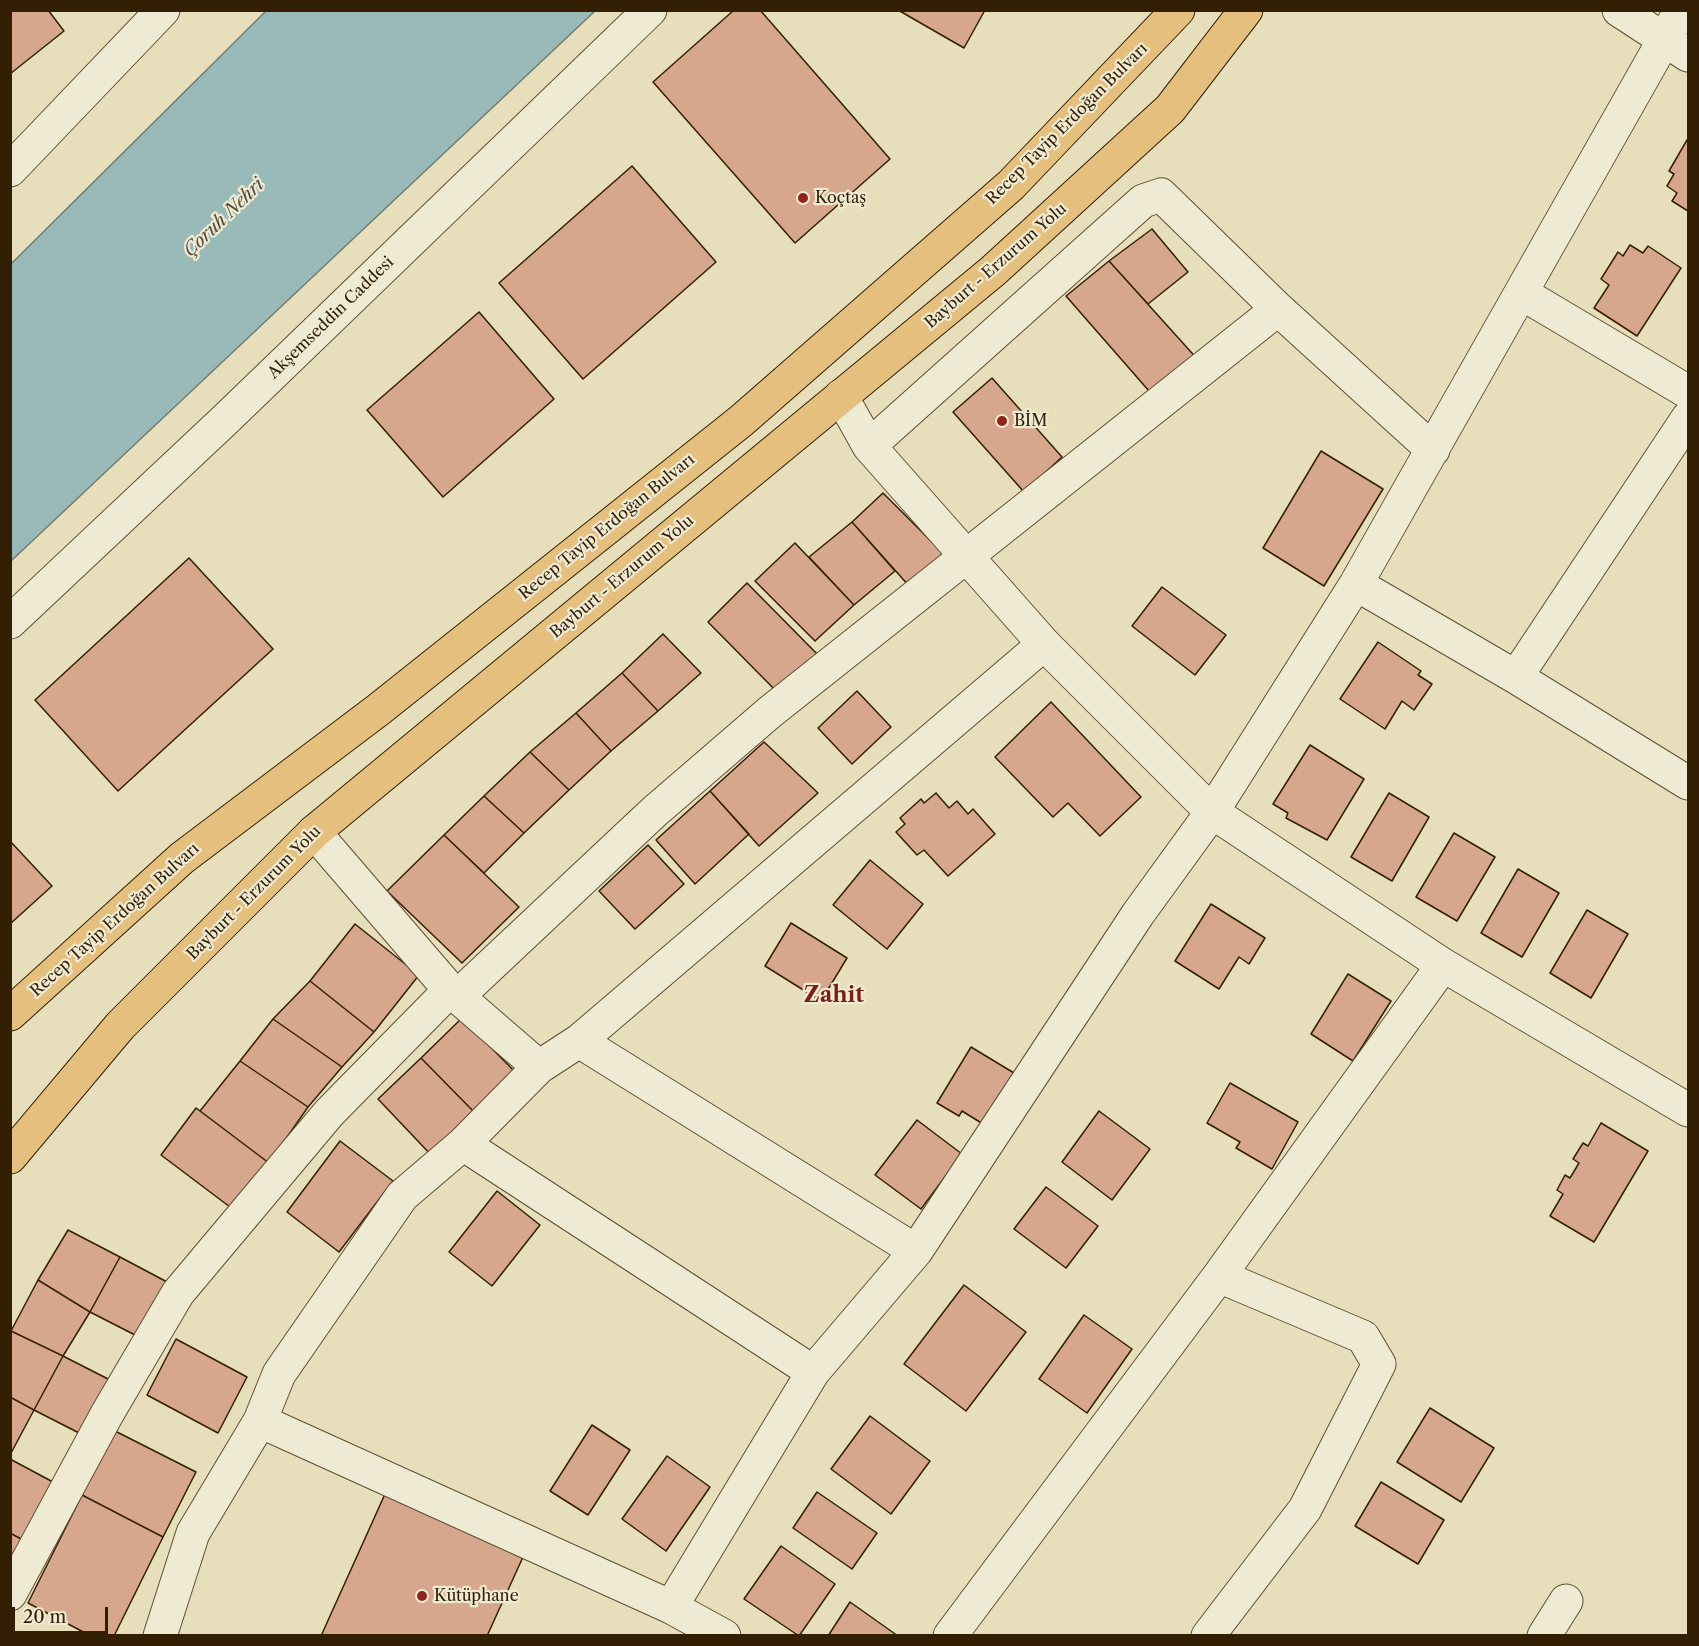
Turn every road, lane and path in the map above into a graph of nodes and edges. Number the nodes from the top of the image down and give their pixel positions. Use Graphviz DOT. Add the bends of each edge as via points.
graph roads {
  1 [pos="163,10"];
  2 [pos="650,10"];
  3 [pos="1178,10"];
  4 [pos="1246,10"];
  5 [pos="1619,10"];
  6 [pos="1681,10"];
  7 [pos="1676,48"];
  8 [pos="10,170"];
  9 [pos="1523,294"];
  10 [pos="1278,309"];
  11 [pos="1689,392"];
  12 [pos="841,396"];
  13 [pos="1689,418"];
  14 [pos="869,446"];
  15 [pos="1433,450"];
  16 [pos="967,558"];
  17 [pos="1356,584"];
  18 [pos="10,622"];
  19 [pos="1044,644"];
  20 [pos="1516,677"];
  21 [pos="1689,783"];
  22 [pos="1212,812"];
  23 [pos="314,832"];
  24 [pos="1443,966"];
  25 [pos="454,992"];
  26 [pos="10,1014"];
  27 [pos="579,1041"];
  28 [pos="539,1067"];
  29 [pos="1689,1110"];
  30 [pos="464,1144"];
  31 [pos="10,1157"];
  32 [pos="916,1251"];
  33 [pos="1219,1276"];
  34 [pos="813,1372"];
  35 [pos="260,1421"];
  36 [pos="10,1594"];
  37 [pos="1566,1601"];
  38 [pos="671,1607"];
  39 [pos="160,1635"];
  40 [pos="724,1635"];
  41 [pos="950,1635"];
  42 [pos="1208,1635"];
  43 [pos="1544,1635"];
  1 -- 8 [label="street"];
  2 -- 18 [label="street, Akşemseddin Caddesi"];
  3 -- 26 [label="highway, Recep Tayip Erdoğan Bulvarı" via="1011,185 741,421 378,710 182,858"];
  4 -- 12 [label="highway, Bayburt - Erzurum Yolu" via="1170,110 993,271"];
  5 -- 7 [label="street"];
  6 -- 7 [label="street"];
  7 -- 9 [label="street"];
  9 -- 11 [label="street"];
  9 -- 15 [label="street"];
  10 -- 14 [label="street" via="1161,195 1143,201"];
  10 -- 15 [label="street"];
  10 -- 16 [label="street"];
  12 -- 14 [label="street"];
  12 -- 23 [label="highway, Bayburt - Erzurum Yolu"];
  13 -- 20 [label="street"];
  14 -- 16 [label="street"];
  15 -- 17 [label="street"];
  16 -- 19 [label="street"];
  16 -- 25 [label="street" via="770,712"];
  17 -- 20 [label="street"];
  17 -- 22 [label="street"];
  19 -- 22 [label="street"];
  19 -- 27 [label="street"];
  20 -- 21 [label="street"];
  22 -- 24 [label="street"];
  22 -- 32 [label="street" via="1138,915"];
  23 -- 25 [label="street"];
  23 -- 31 [label="highway, Bayburt - Erzurum Yolu" via="120,1026"];
  24 -- 29 [label="street"];
  24 -- 33 [label="street"];
  25 -- 28 [label="street"];
  25 -- 36 [label="street" via="328,1113 178,1293 107,1414"];
  27 -- 28 [label="street"];
  27 -- 32 [label="street"];
  28 -- 30 [label="street"];
  30 -- 34 [label="street"];
  30 -- 35 [label="street" via="402,1196 279,1374"];
  32 -- 34 [label="street"];
  33 -- 41 [label="street"];
  33 -- 42 [label="street" via="1363,1337 1378,1364 1305,1509"];
  34 -- 38 [label="street"];
  35 -- 38 [label="street"];
  35 -- 39 [label="street" via="193,1533"];
  37 -- 43 [label="street"];
  38 -- 40 [label="street"];
}
